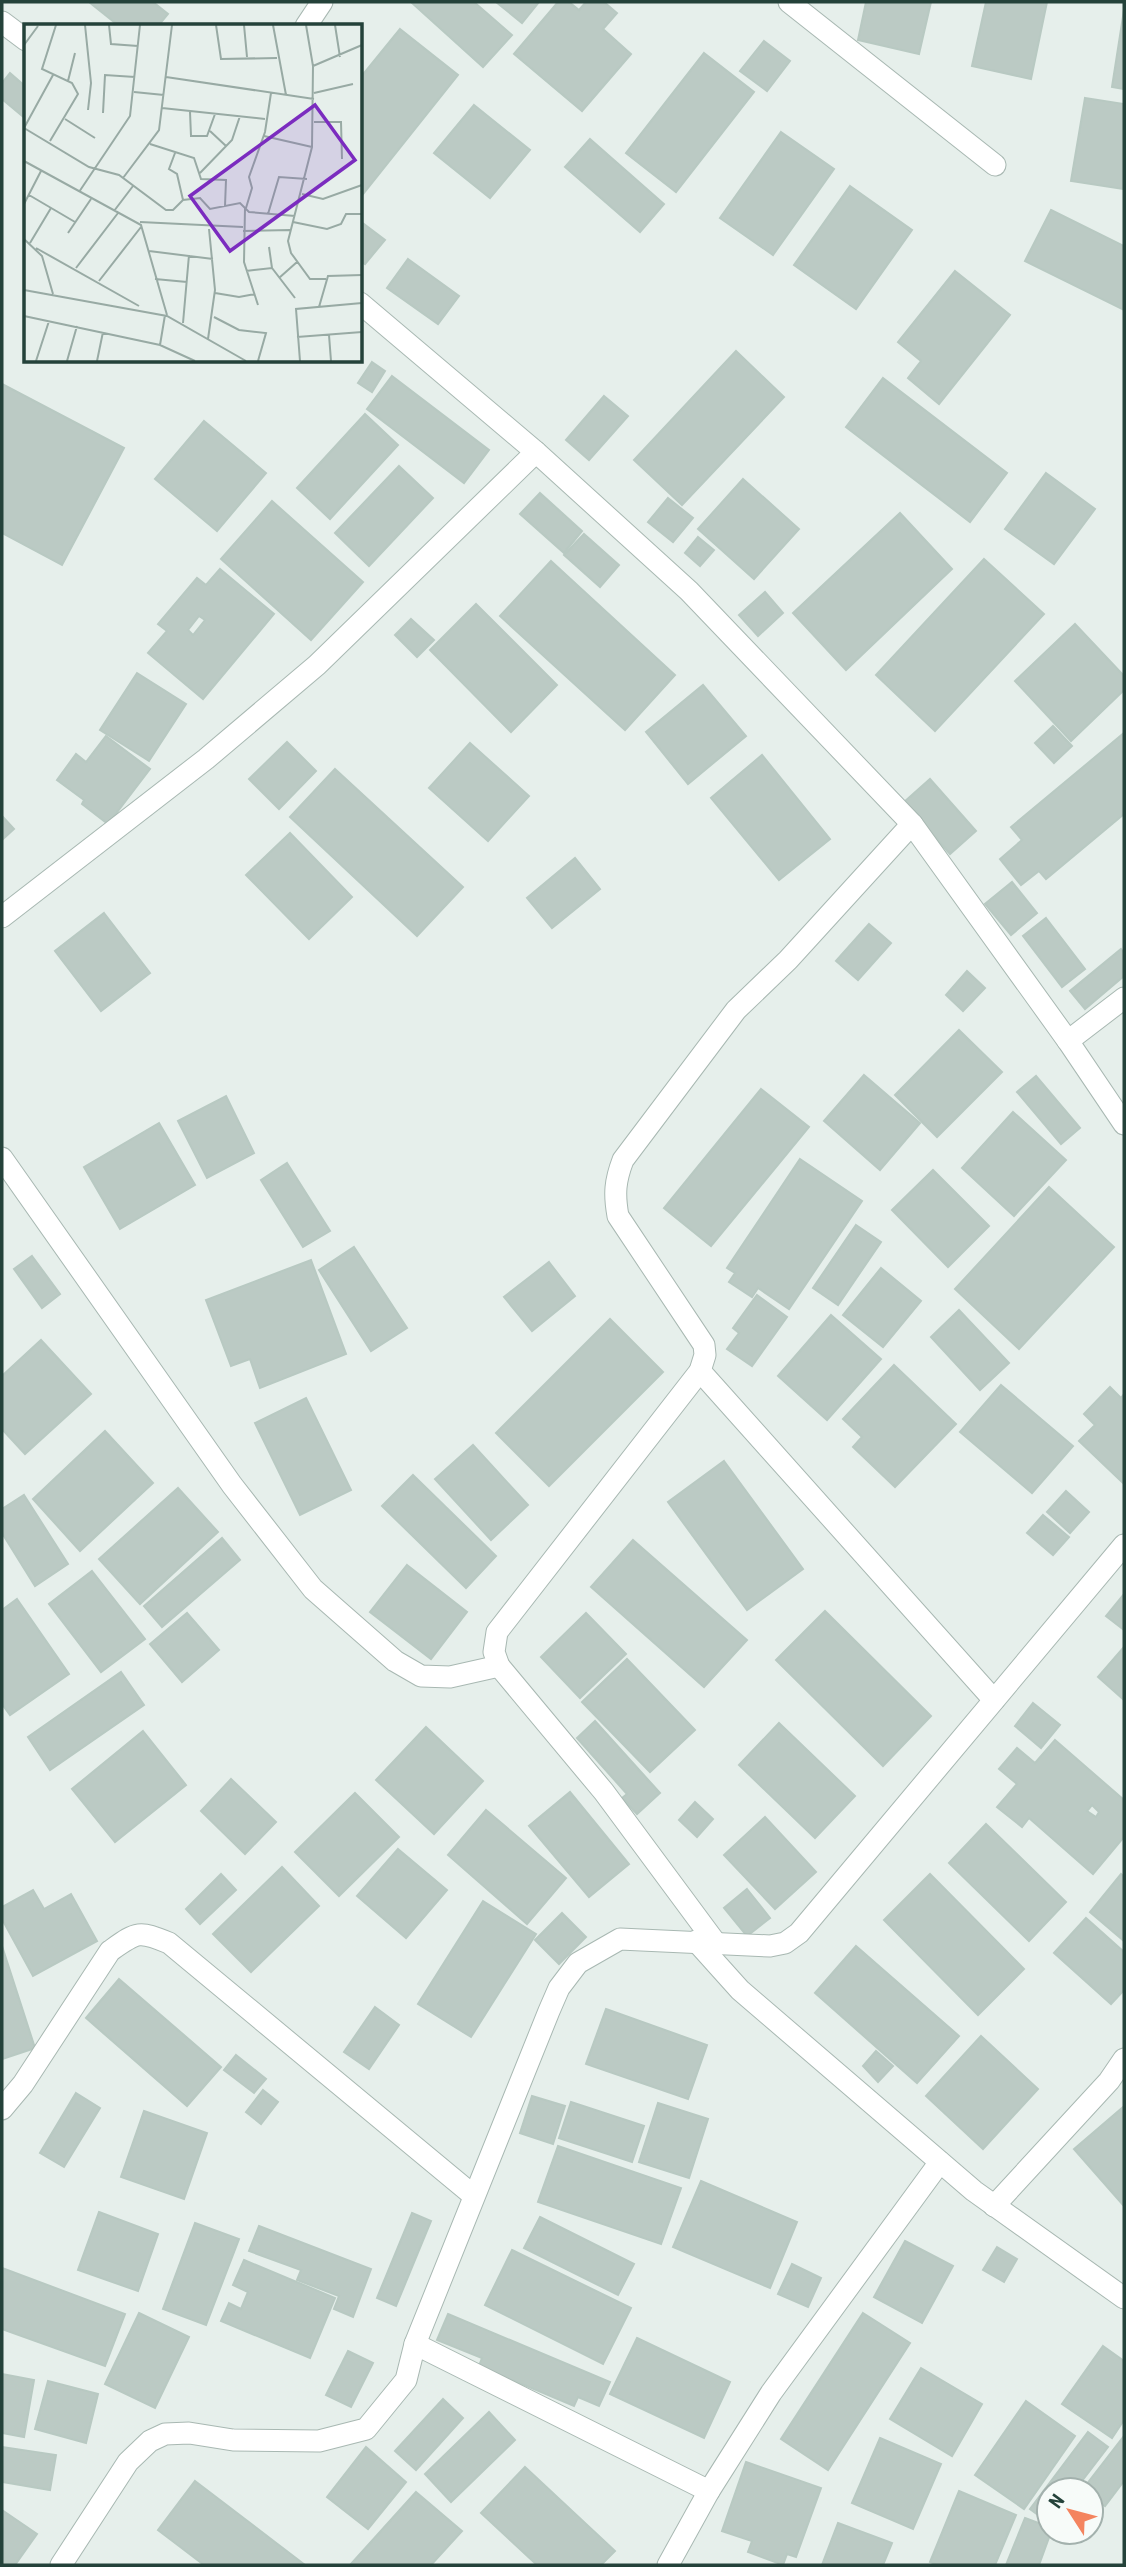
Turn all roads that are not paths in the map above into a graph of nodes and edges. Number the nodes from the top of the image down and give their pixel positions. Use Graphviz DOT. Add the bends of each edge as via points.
graph roads {
  1 [pos="322,2"];
  2 [pos="789,2"];
  3 [pos="2,22"];
  4 [pos="307,24"];
  5 [pos="24,38"];
  6 [pos="995,164"];
  7 [pos="362,305"];
  8 [pos="536,452"];
  9 [pos="912,824"];
  10 [pos="2,917"];
  11 [pos="1124,998"];
  12 [pos="1068,1041"];
  13 [pos="1124,1124"];
  14 [pos="2,1158"];
  15 [pos="699,1371"];
  16 [pos="1124,1545"];
  17 [pos="499,1666"];
  18 [pos="994,1700"];
  19 [pos="705,1942"];
  20 [pos="1124,2059"];
  21 [pos="2,2109"];
  22 [pos="940,2162"];
  23 [pos="474,2196"];
  24 [pos="994,2206"];
  25 [pos="1124,2298"];
  26 [pos="415,2344"];
  27 [pos="709,2491"];
  28 [pos="61,2565"];
  29 [pos="668,2565"];
  1 -- 4 [label="street"];
  2 -- 6 [label="street"];
  3 -- 5 [label="street"];
  7 -- 8 [label="street"];
  8 -- 9 [label="street" via="689,591"];
  8 -- 10 [label="street" via="317,665 206,759"];
  9 -- 12 [label="street"];
  9 -- 15 [label="street" via="736,1010 623,1160 615,1179 618,1216 704,1345"];
  11 -- 12 [label="street"];
  12 -- 13 [label="street"];
  14 -- 17 [label="street" via="232,1485 313,1590 395,1661 421,1676 450,1677"];
  15 -- 17 [label="street" via="497,1633 494,1652"];
  15 -- 18 [label="street"];
  16 -- 18 [label="street"];
  17 -- 19 [label="street" via="604,1792"];
  18 -- 19 [label="street" via="799,1933 785,1943 769,1946"];
  19 -- 22 [label="street" via="740,1990"];
  19 -- 23 [label="street" via="620,1939 578,1963 559,1988"];
  20 -- 24 [label="street"];
  21 -- 23 [label="street" via="110,1951 131,1936 146,1933 169,1943"];
  22 -- 24 [label="street"];
  22 -- 27 [label="street" via="771,2393"];
  23 -- 26 [label="street"];
  24 -- 25 [label="street"];
  26 -- 27 [label="street"];
  26 -- 28 [label="street" via="406,2380 366,2429 319,2441 233,2440 189,2433 165,2434 150,2441 128,2462"];
  27 -- 29 [label="street"];
}
